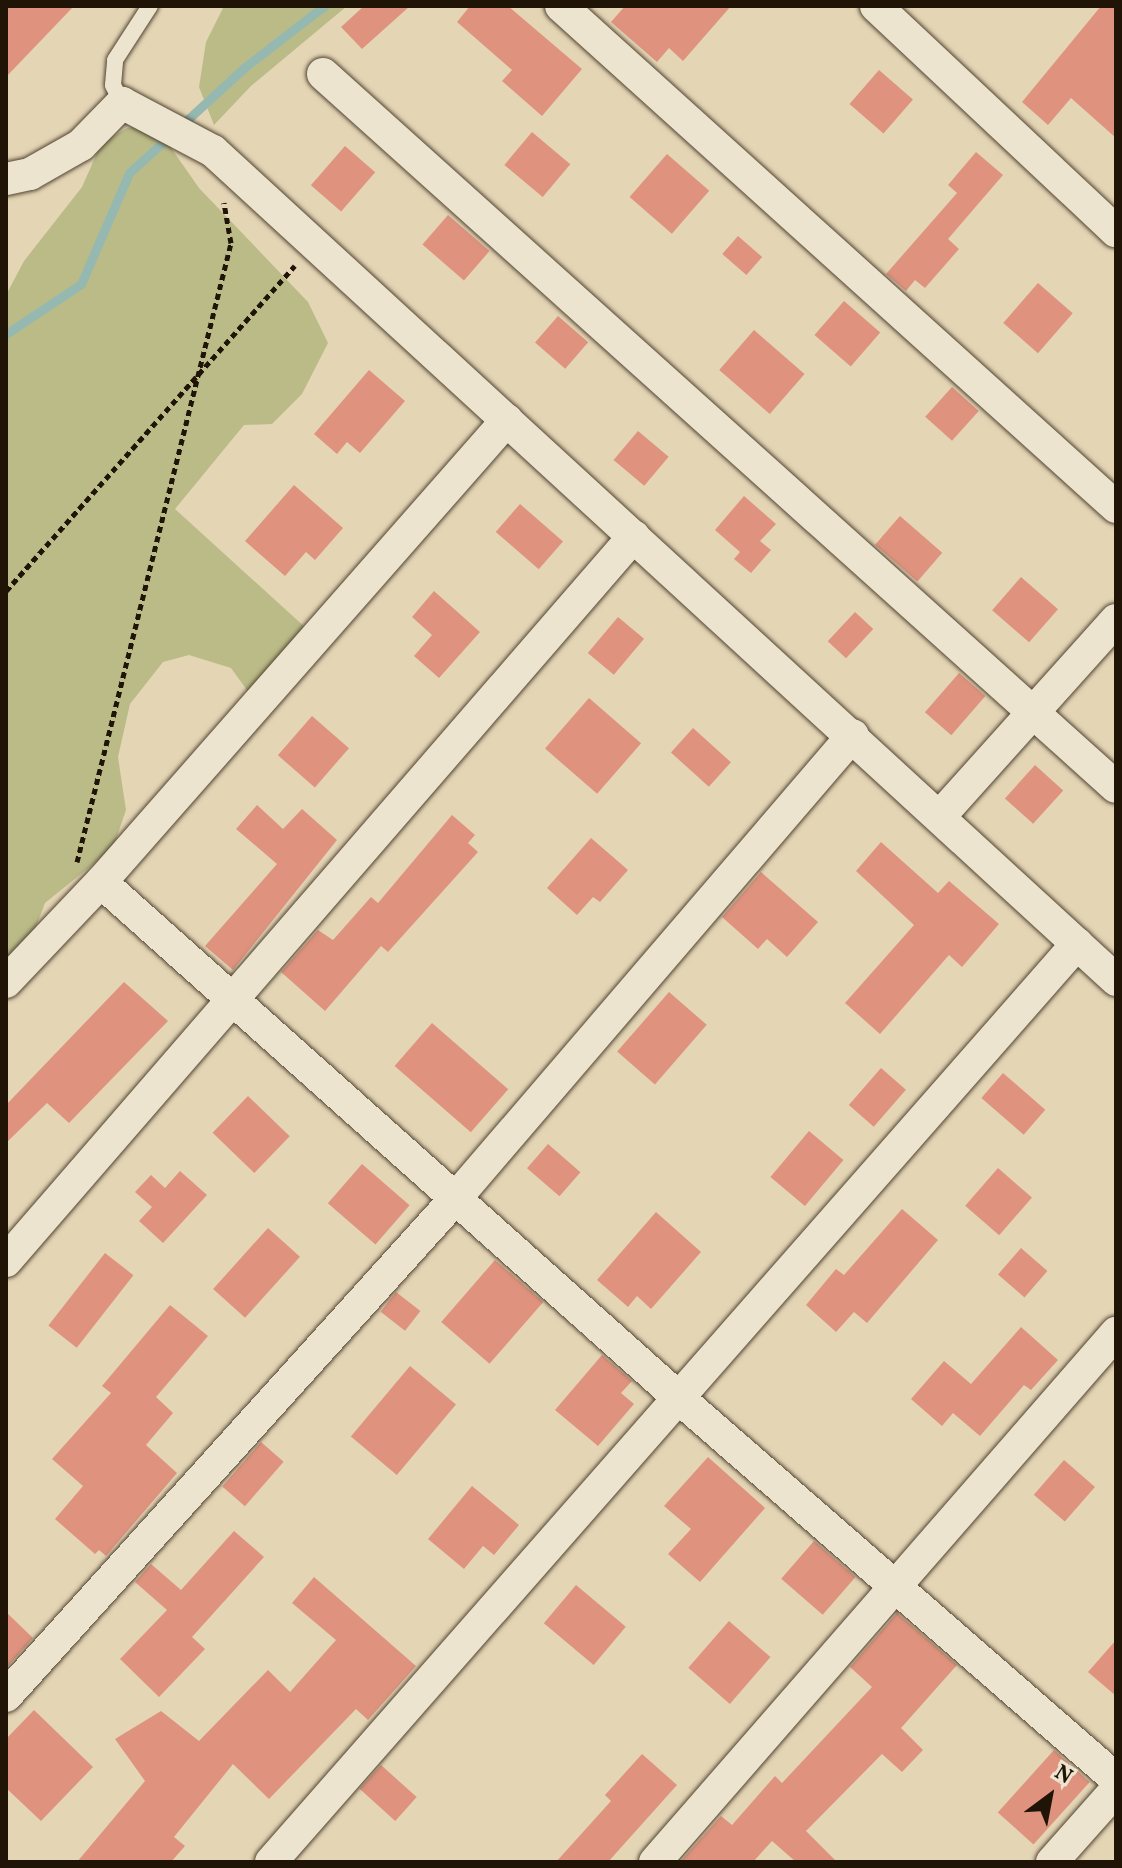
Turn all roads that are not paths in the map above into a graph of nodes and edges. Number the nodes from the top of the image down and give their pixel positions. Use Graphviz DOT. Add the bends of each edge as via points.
graph roads {
  1 [pos="150,6"];
  2 [pos="561,6"];
  3 [pos="876,6"];
  4 [pos="323,74"];
  5 [pos="122,103"];
  6 [pos="6,179"];
  7 [pos="1116,231"];
  8 [pos="507,420"];
  9 [pos="1116,507"];
  10 [pos="634,536"];
  11 [pos="1116,620"];
  12 [pos="1033,712"];
  13 [pos="853,735"];
  14 [pos="1116,787"];
  15 [pos="941,815"];
  16 [pos="89,873"];
  17 [pos="1077,944"];
  18 [pos="1116,980"];
  19 [pos="6,982"];
  20 [pos="233,1002"];
  21 [pos="455,1199"];
  22 [pos="6,1261"];
  23 [pos="1116,1333"];
  24 [pos="680,1399"];
  25 [pos="896,1586"];
  26 [pos="6,1696"];
  27 [pos="1116,1779"];
  28 [pos="1116,1790"];
  29 [pos="271,1862"];
  30 [pos="655,1862"];
  31 [pos="1052,1862"];
  1 -- 5 [label="lane" via="115,60 113,85"];
  2 -- 9 [label="street"];
  3 -- 7 [label="street"];
  4 -- 12 [label="street"];
  5 -- 6 [label="street" via="81,145 30,174"];
  5 -- 8 [label="street" via="203,146"];
  8 -- 10 [label="street"];
  8 -- 16 [label="street"];
  10 -- 13 [label="street"];
  10 -- 20 [label="street"];
  11 -- 12 [label="street"];
  12 -- 14 [label="street"];
  12 -- 15 [label="street"];
  13 -- 15 [label="street"];
  13 -- 21 [label="street"];
  15 -- 17 [label="street"];
  16 -- 19 [label="street"];
  16 -- 20 [label="street"];
  17 -- 18 [label="street"];
  17 -- 24 [label="street"];
  20 -- 21 [label="street"];
  20 -- 22 [label="street"];
  21 -- 24 [label="street"];
  21 -- 26 [label="street"];
  23 -- 25 [label="street"];
  24 -- 25 [label="street"];
  24 -- 29 [label="street"];
  25 -- 27 [label="street"];
  25 -- 30 [label="street"];
  28 -- 31 [label="street"];
}
